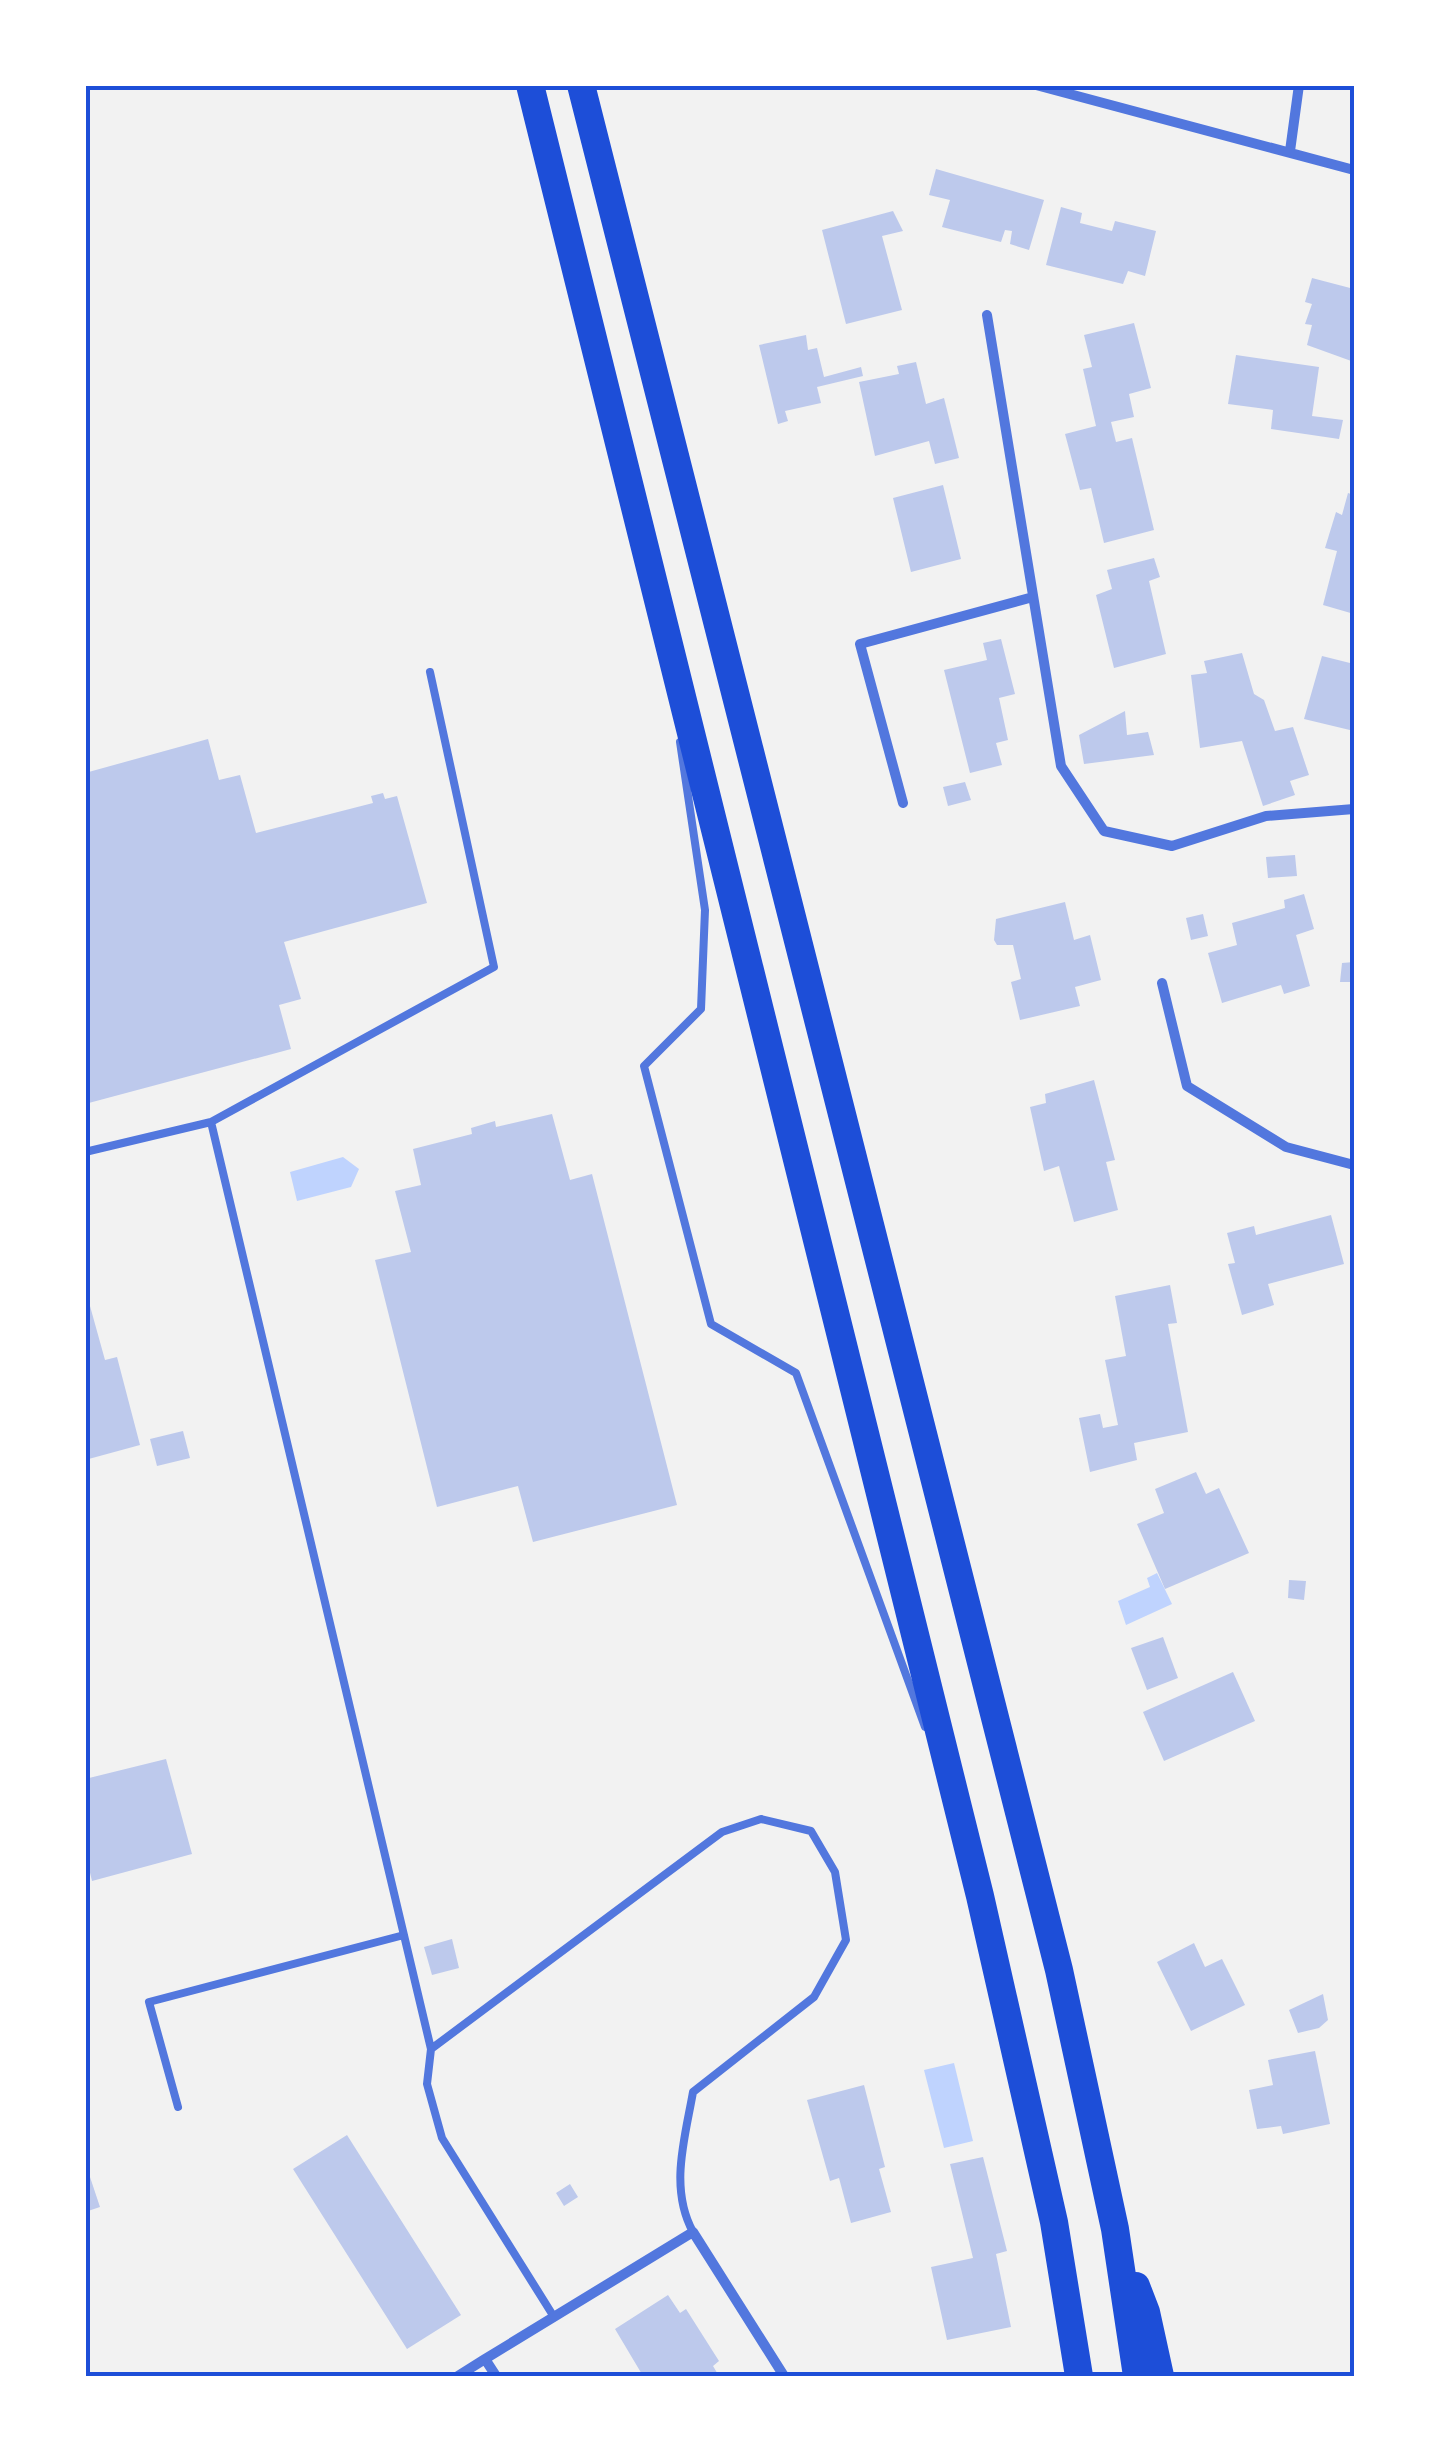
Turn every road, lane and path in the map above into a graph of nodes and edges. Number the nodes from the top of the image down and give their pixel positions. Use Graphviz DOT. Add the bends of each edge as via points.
graph roads {
  1 [pos="530,85"];
  2 [pos="581,85"];
  3 [pos="1036,85"];
  4 [pos="1299,85"];
  5 [pos="1290,151"];
  6 [pos="1354,170"];
  7 [pos="988,315"];
  8 [pos="1033,598"];
  9 [pos="660,605"];
  10 [pos="430,672"];
  11 [pos="676,720"];
  12 [pos="679,738"];
  13 [pos="902,803"];
  14 [pos="1354,809"];
  15 [pos="1162,983"];
  16 [pos="210,1122"];
  17 [pos="85,1152"];
  18 [pos="1354,1165"];
  19 [pos="926,1732"];
  20 [pos="933,1750"];
  21 [pos="971,1859"];
  22 [pos="404,1935"];
  23 [pos="431,2049"];
  24 [pos="178,2107"];
  25 [pos="1114,2229"];
  26 [pos="693,2232"];
  27 [pos="554,2317"];
  28 [pos="486,2359"];
  29 [pos="458,2376"];
  30 [pos="496,2376"];
  31 [pos="784,2376"];
  32 [pos="1079,2376"];
  33 [pos="1137,2376"];
  34 [pos="1160,2376"];
  1 -- 9 [label="highway"];
  2 -- 25 [label="highway" via="1054,1950"];
  3 -- 5 [label="street"];
  4 -- 5 [label="street"];
  5 -- 6 [label="street"];
  7 -- 8 [label="street"];
  8 -- 13 [label="street" via="860,644"];
  8 -- 14 [label="street" via="1060,766 1104,831 1172,846 1266,816"];
  9 -- 11 [label="lane"];
  9 -- 21 [label="highway"];
  10 -- 16 [label="lane" via="494,967"];
  12 -- 19 [label="lane" via="705,910 702,1009 644,1066 648,1084 712,1324 796,1373"];
  15 -- 18 [label="street" via="1187,1086 1286,1147"];
  16 -- 17 [label="lane"];
  16 -- 22 [label="lane"];
  20 -- 21 [label="lane"];
  21 -- 32 [label="highway" via="1054,2222"];
  22 -- 23 [label="lane"];
  22 -- 24 [label="lane" via="149,2002"];
  23 -- 26 [label="lane" via="722,1832 761,1819 811,1831 835,1872 846,1940 814,1997 693,2092 679,2178"];
  23 -- 27 [label="lane" via="427,2084 442,2138"];
  25 -- 33 [label="highway"];
  25 -- 34 [label="highway" via="1146,2312"];
  26 -- 27 [label="street"];
  26 -- 31 [label="street"];
  27 -- 28 [label="street"];
  28 -- 29 [label="street"];
  28 -- 30 [label="street"];
}
